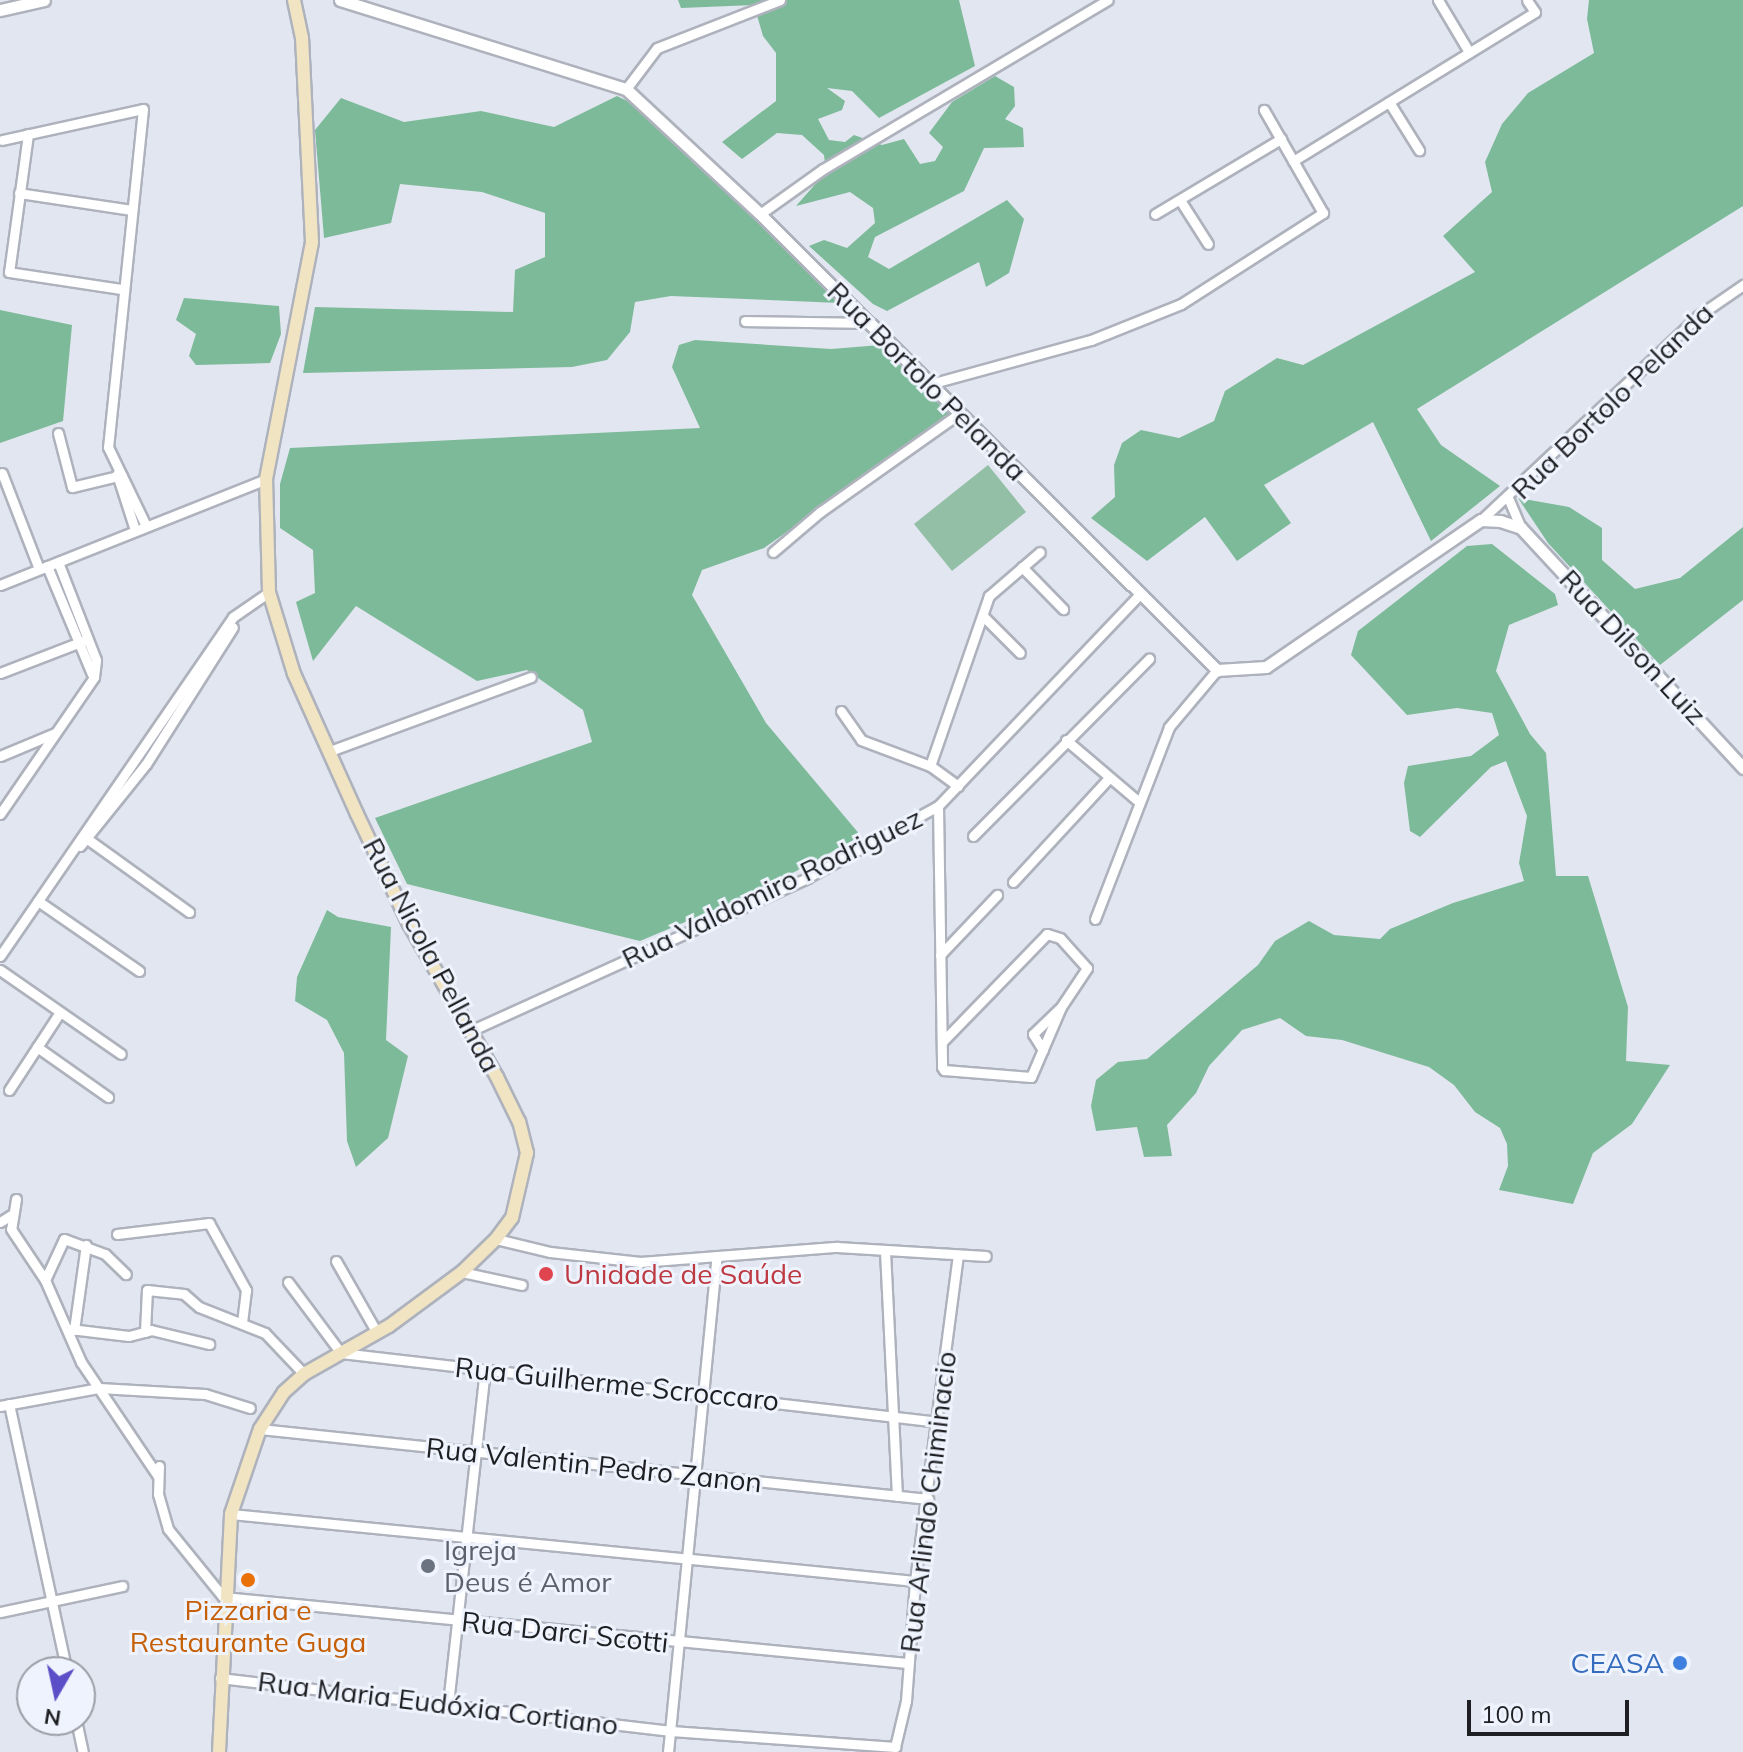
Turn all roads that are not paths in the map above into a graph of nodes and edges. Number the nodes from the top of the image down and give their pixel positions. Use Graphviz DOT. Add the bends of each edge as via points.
graph roads {
  1 [pos="44,0"];
  2 [pos="294,0"];
  3 [pos="340,0"];
  4 [pos="780,0"];
  5 [pos="1108,0"];
  6 [pos="1438,0"];
  7 [pos="1527,0"];
  8 [pos="0,10"];
  9 [pos="1469,52"];
  10 [pos="626,89"];
  11 [pos="1389,102"];
  12 [pos="1264,110"];
  13 [pos="28,134"];
  14 [pos="1281,139"];
  15 [pos="2,140"];
  16 [pos="1419,150"];
  17 [pos="1293,161"];
  18 [pos="19,193"];
  19 [pos="1180,200"];
  20 [pos="131,210"];
  21 [pos="760,214"];
  22 [pos="1155,214"];
  23 [pos="1208,244"];
  24 [pos="1743,285"];
  25 [pos="122,289"];
  26 [pos="745,321"];
  27 [pos="869,323"];
  28 [pos="930,384"];
  29 [pos="960,413"];
  30 [pos="58,433"];
  31 [pos="2,473"];
  32 [pos="119,474"];
  33 [pos="266,479"];
  34 [pos="1509,500"];
  35 [pos="1481,520"];
  36 [pos="146,526"];
  37 [pos="1521,528"];
  38 [pos="135,530"];
  39 [pos="773,552"];
  40 [pos="1040,552"];
  41 [pos="58,562"];
  42 [pos="1022,567"];
  43 [pos="43,568"];
  44 [pos="0,585"];
  45 [pos="269,592"];
  46 [pos="1140,594"];
  47 [pos="1063,609"];
  48 [pos="983,616"];
  49 [pos="83,641"];
  50 [pos="1020,653"];
  51 [pos="1149,659"];
  52 [pos="1217,670"];
  53 [pos="0,673"];
  54 [pos="531,677"];
  55 [pos="841,711"];
  56 [pos="173,715"];
  57 [pos="55,733"];
  58 [pos="1066,740"];
  59 [pos="330,751"];
  60 [pos="0,756"];
  61 [pos="137,757"];
  62 [pos="146,764"];
  63 [pos="930,766"];
  64 [pos="1743,768"];
  65 [pos="1109,778"];
  66 [pos="958,786"];
  67 [pos="1139,802"];
  68 [pos="938,806"];
  69 [pos="0,814"];
  70 [pos="973,836"];
  71 [pos="86,838"];
  72 [pos="1013,882"];
  73 [pos="997,895"];
  74 [pos="38,901"];
  75 [pos="189,912"];
  76 [pos="1095,919"];
  77 [pos="940,955"];
  78 [pos="0,956"];
  79 [pos="0,970"];
  80 [pos="139,971"];
  81 [pos="1061,1007"];
  82 [pos="60,1012"];
  83 [pos="470,1031"];
  84 [pos="943,1041"];
  85 [pos="37,1047"];
  86 [pos="1043,1050"];
  87 [pos="121,1054"];
  88 [pos="9,1090"];
  89 [pos="108,1097"];
  90 [pos="16,1199"];
  91 [pos="11,1215"];
  92 [pos="0,1222"];
  93 [pos="117,1234"];
  94 [pos="496,1239"];
  95 [pos="86,1245"];
  96 [pos="885,1251"];
  97 [pos="958,1255"];
  98 [pos="717,1256"];
  99 [pos="986,1256"];
  100 [pos="336,1261"];
  101 [pos="462,1272"];
  102 [pos="126,1274"];
  103 [pos="45,1280"];
  104 [pos="288,1282"];
  105 [pos="522,1285"];
  106 [pos="242,1321"];
  107 [pos="72,1329"];
  108 [pos="145,1332"];
  109 [pos="377,1333"];
  110 [pos="209,1344"];
  111 [pos="341,1353"];
  112 [pos="485,1371"];
  113 [pos="304,1374"];
  114 [pos="99,1388"];
  115 [pos="708,1392"];
  116 [pos="4,1405"];
  117 [pos="250,1408"];
  118 [pos="894,1416"];
  119 [pos="939,1422"];
  120 [pos="260,1429"];
  121 [pos="476,1454"];
  122 [pos="699,1476"];
  123 [pos="897,1496"];
  124 [pos="928,1499"];
  125 [pos="231,1514"];
  126 [pos="467,1536"];
  127 [pos="690,1556"];
  128 [pos="915,1581"];
  129 [pos="122,1586"];
  130 [pos="223,1597"];
  131 [pos="53,1601"];
  132 [pos="0,1612"];
  133 [pos="457,1622"];
  134 [pos="680,1643"];
  135 [pos="64,1656"];
  136 [pos="907,1663"];
  137 [pos="220,1678"];
  138 [pos="448,1704"];
  139 [pos="671,1731"];
  140 [pos="895,1747"];
  141 [pos="219,1752"];
  142 [pos="668,1752"];
  1 -- 8 [label="street"];
  2 -- 33 [label="main road, Rua Nicola Pellanda" via="302,38 312,242"];
  3 -- 10 [label="street, Rua Bortolo Pelanda"];
  4 -- 10 [label="street" via="657,48"];
  5 -- 21 [label="street" via="823,169"];
  6 -- 9 [label="street"];
  7 -- 9 [label="street" via="1535,12"];
  9 -- 11 [label="street"];
  10 -- 21 [label="street, Rua Bortolo Pelanda"];
  11 -- 16 [label="street"];
  11 -- 17 [label="street"];
  12 -- 14 [label="street"];
  13 -- 15 [label="street"];
  13 -- 18 [label="street"];
  13 -- 20 [label="street" via="143,109"];
  14 -- 17 [label="street"];
  14 -- 19 [label="street"];
  17 -- 28 [label="street" via="1323,213 1181,304 1091,340"];
  18 -- 20 [label="street"];
  18 -- 25 [label="street" via="9,272"];
  19 -- 22 [label="street"];
  19 -- 23 [label="street"];
  20 -- 25 [label="street"];
  21 -- 27 [label="street, Rua Bortolo Pelanda"];
  24 -- 34 [label="street, Rua Bortolo Pelanda" via="1698,316"];
  25 -- 32 [label="street" via="108,447"];
  26 -- 27 [label="street"];
  27 -- 28 [label="street, Rua Bortolo Pelanda"];
  28 -- 29 [label="street, Rua Bortolo Pelanda"];
  29 -- 39 [label="street" via="820,512"];
  29 -- 46 [label="street, Rua Bortolo Pelanda"];
  30 -- 32 [label="street" via="72,487"];
  31 -- 43 [label="street"];
  32 -- 36 [label="street"];
  32 -- 38 [label="street"];
  33 -- 36 [label="street"];
  33 -- 45 [label="main road, Rua Nicola Pellanda"];
  34 -- 35 [label="street, Rua Bortolo Pelanda"];
  34 -- 37 [label="street"];
  35 -- 37 [label="street, Rua Bortolo Pelanda"];
  35 -- 52 [label="street, Rua Bortolo Pelanda" via="1266,667"];
  36 -- 38 [label="street"];
  37 -- 64 [label="street, Rua Dilson Luiz"];
  38 -- 41 [label="street"];
  40 -- 42 [label="street"];
  41 -- 43 [label="street"];
  41 -- 49 [label="street"];
  42 -- 47 [label="street"];
  42 -- 48 [label="street" via="989,596"];
  43 -- 44 [label="street"];
  43 -- 49 [label="street"];
  45 -- 56 [label="street" via="244,606"];
  45 -- 59 [label="main road, Rua Nicola Pellanda" via="294,674"];
  46 -- 52 [label="street, Rua Bortolo Pelanda"];
  46 -- 66 [label="street, Rua Valdomiro Rodriguez"];
  48 -- 50 [label="street"];
  48 -- 63 [label="street"];
  49 -- 53 [label="street"];
  49 -- 57 [label="street" via="94,677"];
  51 -- 58 [label="street"];
  52 -- 67 [label="street" via="1173,718"];
  54 -- 59 [label="street"];
  55 -- 63 [label="street" via="861,740"];
  56 -- 61 [label="street"];
  56 -- 62 [label="street"];
  57 -- 60 [label="street"];
  57 -- 69 [label="street"];
  58 -- 65 [label="street"];
  58 -- 70 [label="street"];
  59 -- 83 [label="main road, Rua Nicola Pellanda" via="409,924"];
  61 -- 62 [label="street"];
  61 -- 71 [label="street"];
  62 -- 71 [label="street"];
  63 -- 66 [label="street"];
  65 -- 67 [label="street"];
  65 -- 72 [label="street"];
  66 -- 68 [label="street, Rua Valdomiro Rodriguez"];
  67 -- 76 [label="street"];
  68 -- 77 [label="street"];
  68 -- 83 [label="street, Rua Valdomiro Rodriguez" via="807,878"];
  71 -- 74 [label="street"];
  71 -- 75 [label="street"];
  73 -- 77 [label="street"];
  74 -- 78 [label="street"];
  74 -- 80 [label="street"];
  77 -- 84 [label="street"];
  79 -- 82 [label="street"];
  81 -- 84 [label="street" via="1087,968 1050,934"];
  81 -- 86 [label="street"];
  81 -- 86 [label="street" via="1033,1034"];
  82 -- 85 [label="street"];
  82 -- 87 [label="street"];
  83 -- 94 [label="main road, Rua Nicola Pellanda" via="519,1122 527,1153 512,1218"];
  84 -- 86 [label="street" via="942,1067 954,1075 1023,1079 1033,1074"];
  85 -- 88 [label="street"];
  85 -- 89 [label="street"];
  90 -- 91 [label="street"];
  91 -- 92 [label="street"];
  91 -- 103 [label="street" via="11,1229"];
  93 -- 106 [label="street" via="209,1223 246,1290"];
  94 -- 98 [label="street" via="550,1252 640,1262"];
  94 -- 101 [label="main road, Rua Nicola Pellanda"];
  95 -- 102 [label="street"];
  95 -- 103 [label="street" via="64,1239"];
  95 -- 107 [label="street"];
  96 -- 97 [label="street"];
  96 -- 98 [label="street" via="837,1247"];
  96 -- 118 [label="street"];
  97 -- 99 [label="street"];
  97 -- 119 [label="street, Rua Arlindo Chiminacio"];
  98 -- 115 [label="street"];
  100 -- 109 [label="street"];
  101 -- 105 [label="street"];
  101 -- 109 [label="main road, Rua Nicola Pellanda"];
  103 -- 107 [label="street"];
  104 -- 111 [label="street"];
  106 -- 108 [label="street" via="199,1307 191,1296 152,1287 145,1305"];
  106 -- 113 [label="street" via="272,1339"];
  107 -- 108 [label="street" via="129,1336"];
  107 -- 114 [label="street" via="81,1362"];
  108 -- 110 [label="street"];
  109 -- 111 [label="main road, Rua Nicola Pellanda"];
  111 -- 112 [label="street, Rua Guilherme Scroccaro"];
  111 -- 113 [label="main road, Rua Nicola Pellanda"];
  112 -- 115 [label="street, Rua Guilherme Scroccaro"];
  112 -- 121 [label="street"];
  113 -- 120 [label="main road, Rua Nicola Pellanda" via="284,1392"];
  114 -- 116 [label="street"];
  114 -- 117 [label="street" via="205,1394"];
  114 -- 130 [label="street" via="158,1471 168,1529"];
  115 -- 118 [label="street, Rua Guilherme Scroccaro"];
  115 -- 122 [label="street"];
  116 -- 131 [label="street"];
  118 -- 119 [label="street, Rua Guilherme Scroccaro"];
  118 -- 123 [label="street"];
  119 -- 124 [label="street, Rua Arlindo Chiminacio"];
  120 -- 121 [label="street, Rua Valentin Pedro Zanon"];
  120 -- 125 [label="main road, Rua Nicola Pellanda"];
  121 -- 122 [label="street, Rua Valentin Pedro Zanon"];
  121 -- 126 [label="street"];
  122 -- 123 [label="street, Rua Valentin Pedro Zanon"];
  122 -- 127 [label="street"];
  123 -- 124 [label="street, Rua Valentin Pedro Zanon"];
  124 -- 128 [label="street, Rua Arlindo Chiminacio"];
  125 -- 126 [label="street"];
  125 -- 130 [label="main road, Rua Nicola Pellanda"];
  126 -- 127 [label="street"];
  126 -- 133 [label="street"];
  127 -- 128 [label="street"];
  127 -- 134 [label="street"];
  128 -- 136 [label="street, Rua Arlindo Chiminacio"];
  129 -- 131 [label="street"];
  130 -- 133 [label="street, Rua Darci Scotti"];
  130 -- 137 [label="main road, Rua Nicola Pellanda"];
  131 -- 132 [label="street"];
  131 -- 135 [label="street"];
  133 -- 134 [label="street, Rua Darci Scotti"];
  133 -- 138 [label="street"];
  134 -- 136 [label="street, Rua Darci Scotti"];
  134 -- 139 [label="street"];
  136 -- 140 [label="street, Rua Arlindo Chiminacio" via="906,1701"];
  137 -- 138 [label="street, Rua Maria Eudóxia Cortiano"];
  137 -- 141 [label="main road, Rua Nicola Pellanda"];
  138 -- 139 [label="street, Rua Maria Eudóxia Cortiano"];
  139 -- 140 [label="street, Rua Maria Eudóxia Cortiano"];
  139 -- 142 [label="street"];
}
